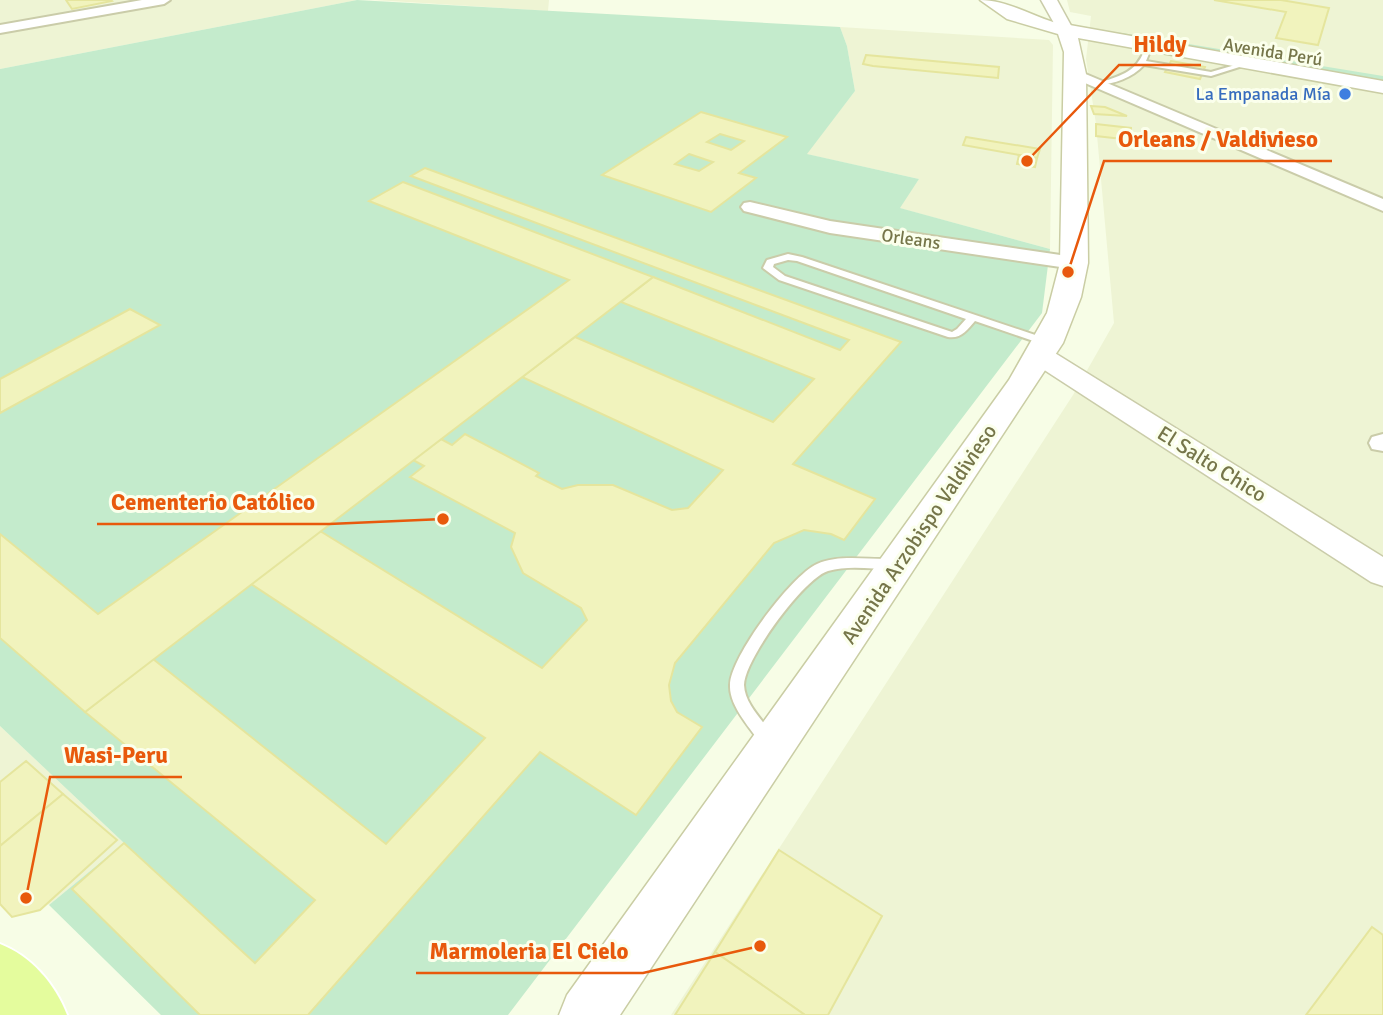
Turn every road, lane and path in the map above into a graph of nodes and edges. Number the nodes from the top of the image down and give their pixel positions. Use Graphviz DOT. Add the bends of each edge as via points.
graph roads {
  1 [pos="164,0"];
  2 [pos="989,0"];
  3 [pos="999,0"];
  4 [pos="1054,12"];
  5 [pos="0,29"];
  6 [pos="1139,45"];
  7 [pos="1383,70"];
  8 [pos="1088,79"];
  9 [pos="1383,86"];
  10 [pos="1383,205"];
  11 [pos="750,207"];
  12 [pos="1074,262"];
  13 [pos="973,317"];
  14 [pos="1045,349"];
  15 [pos="899,564"];
  16 [pos="1383,573"];
  17 [pos="772,748"];
  18 [pos="0,972"];
  19 [pos="38,1015"];
  20 [pos="587,1015"];
  1 -- 5 [label="street"];
  2 -- 4 [label="main road, Avenida Perú" via="1023,19"];
  3 -- 4 [label="main road, Avenida Perú"];
  4 -- 6 [label="main road, Avenida Perú"];
  4 -- 8 [label="main road, Avenida Arzobispo Valdivieso"];
  6 -- 7 [label="main road, Avenida Perú"];
  6 -- 8 [label="lane" via="1131,74"];
  6 -- 9 [label="main road, Avenida Perú"];
  8 -- 10 [label="street"];
  8 -- 12 [label="main road, Avenida Arzobispo Valdivieso"];
  11 -- 12 [label="street, Orleans" via="830,227"];
  12 -- 14 [label="main road, Avenida Arzobispo Valdivieso" via="1067,301"];
  13 -- 13 [label="lane" via="799,259 778,258 768,268 782,278 952,335"];
  13 -- 14 [label="lane"];
  14 -- 15 [label="main road, Avenida Arzobispo Valdivieso"];
  14 -- 16 [label="street, El Salto Chico"];
  15 -- 17 [label="main road, Avenida Arzobispo Valdivieso"];
  15 -- 17 [label="lane" via="821,568 804,578 743,661 737,684 745,708"];
  17 -- 20 [label="main road, Avenida Arzobispo Valdivieso"];
  18 -- 19 [label="main road"];
}
